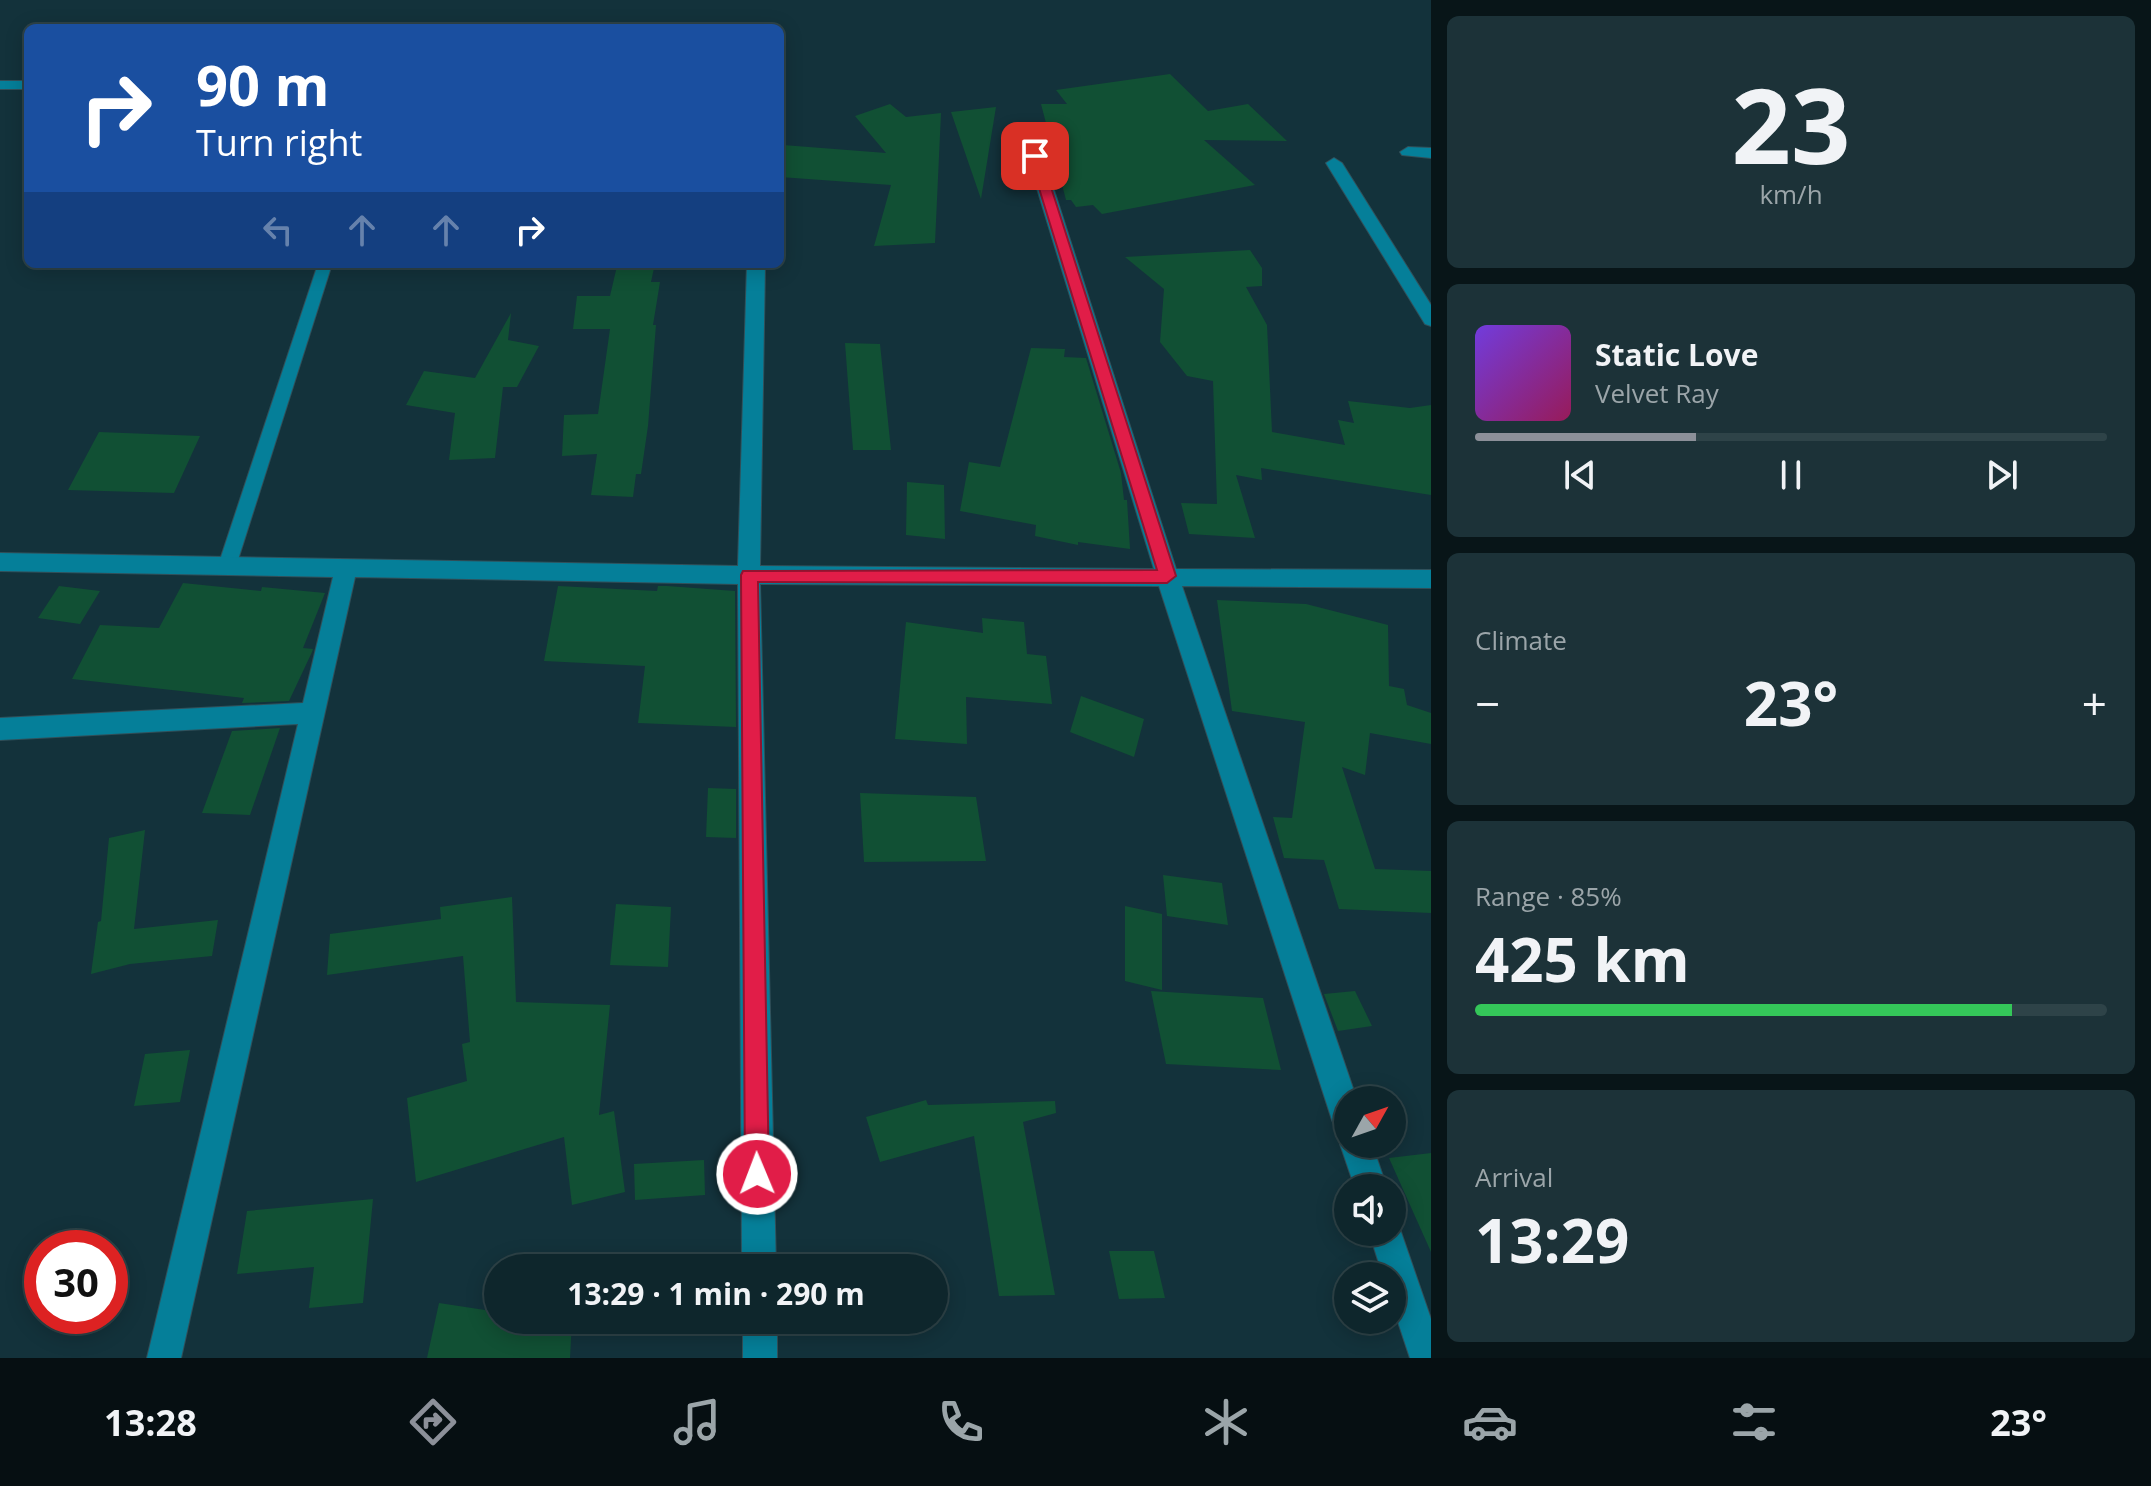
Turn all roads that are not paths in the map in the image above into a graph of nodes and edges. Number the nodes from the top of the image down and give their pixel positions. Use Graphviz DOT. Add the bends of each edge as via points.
graph roads {
  1 [pos="0,85"];
  2 [pos="24,85"];
  3 [pos="1408,152"];
  4 [pos="1431,153"];
  5 [pos="1035,156"];
  6 [pos="1334,163"];
  7 [pos="324,268"];
  8 [pos="756,268"];
  9 [pos="1431,320"];
  10 [pos="0,562"];
  11 [pos="227,566"];
  12 [pos="346,568"];
  13 [pos="749,575"];
  14 [pos="1167,576"];
  15 [pos="1431,579"];
  16 [pos="313,713"];
  17 [pos="0,729"];
  18 [pos="1337,1086"];
  19 [pos="1390,1246"];
  20 [pos="759,1254"];
  21 [pos="760,1334"];
  22 [pos="164,1358"];
  23 [pos="760,1358"];
  24 [pos="1427,1358"];
  1 -- 2 [label="lane"];
  3 -- 4 [label="street"];
  5 -- 14 [label="street"];
  6 -- 9 [label="street"];
  7 -- 11 [label="lane"];
  8 -- 13 [label="street"];
  10 -- 11 [label="street"];
  11 -- 12 [label="street"];
  12 -- 13 [label="street"];
  12 -- 16 [label="street"];
  13 -- 14 [label="street"];
  13 -- 20 [label="street"];
  14 -- 15 [label="street"];
  14 -- 18 [label="street"];
  16 -- 17 [label="street"];
  16 -- 22 [label="street"];
  19 -- 24 [label="street"];
  21 -- 23 [label="street"];
}
